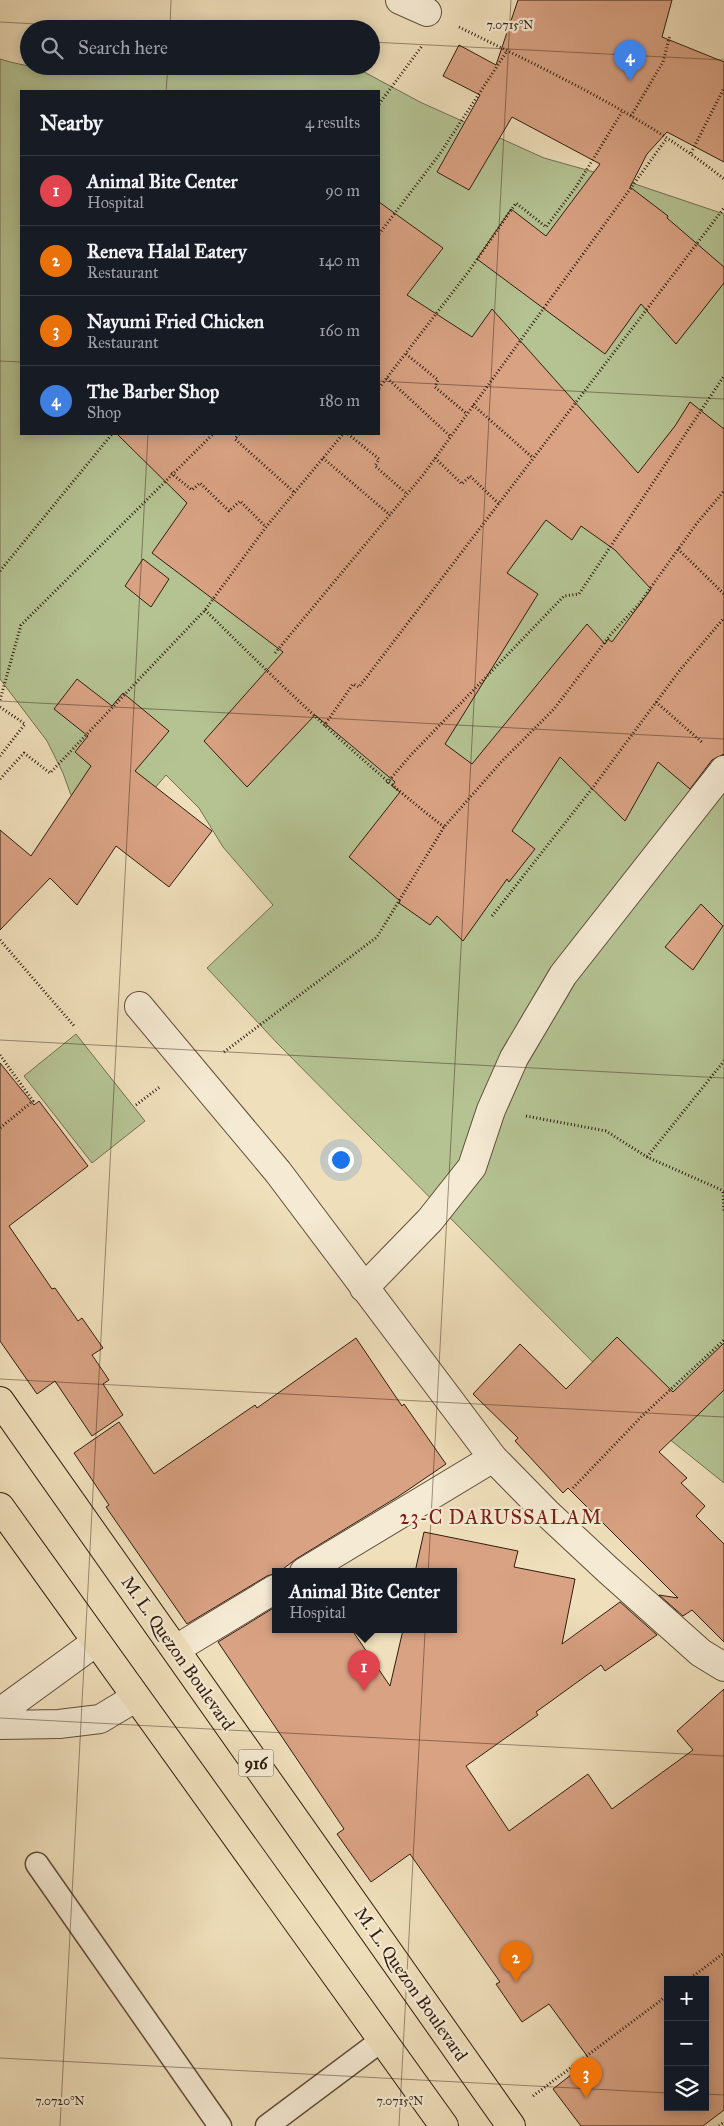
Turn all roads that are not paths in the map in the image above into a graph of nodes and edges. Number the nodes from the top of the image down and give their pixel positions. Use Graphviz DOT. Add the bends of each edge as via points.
graph roads {
  1 [pos="400,0"];
  2 [pos="427,12"];
  3 [pos="724,770"];
  4 [pos="139,1006"];
  5 [pos="364,1288"];
  6 [pos="0,1401"];
  7 [pos="493,1458"];
  8 [pos="0,1507"];
  9 [pos="311,1568"];
  10 [pos="272,1591"];
  11 [pos="96,1642"];
  12 [pos="176,1650"];
  13 [pos="724,1667"];
  14 [pos="135,1698"];
  15 [pos="0,1712"];
  16 [pos="0,1725"];
  17 [pos="37,1864"];
  18 [pos="382,2040"];
  19 [pos="508,2122"];
  20 [pos="220,2126"];
  21 [pos="267,2126"];
  22 [pos="444,2126"];
  1 -- 2 [label="street"];
  3 -- 5 [label="street" via="563,975 514,1058 491,1110 472,1167 430,1220"];
  4 -- 5 [label="street" via="278,1172"];
  5 -- 7 [label="street"];
  6 -- 12 [label="main road, M. L. Quezon Boulevard / 916"];
  7 -- 9 [label="street"];
  7 -- 13 [label="street" via="548,1514 701,1653"];
  8 -- 11 [label="main road"];
  10 -- 12 [label="street"];
  11 -- 14 [label="main road"];
  11 -- 15 [label="street"];
  12 -- 19 [label="main road, M. L. Quezon Boulevard / 916"];
  14 -- 16 [label="street" via="100,1720"];
  14 -- 18 [label="main road"];
  17 -- 20 [label="lane"];
  18 -- 21 [label="lane"];
  18 -- 22 [label="main road"];
}
